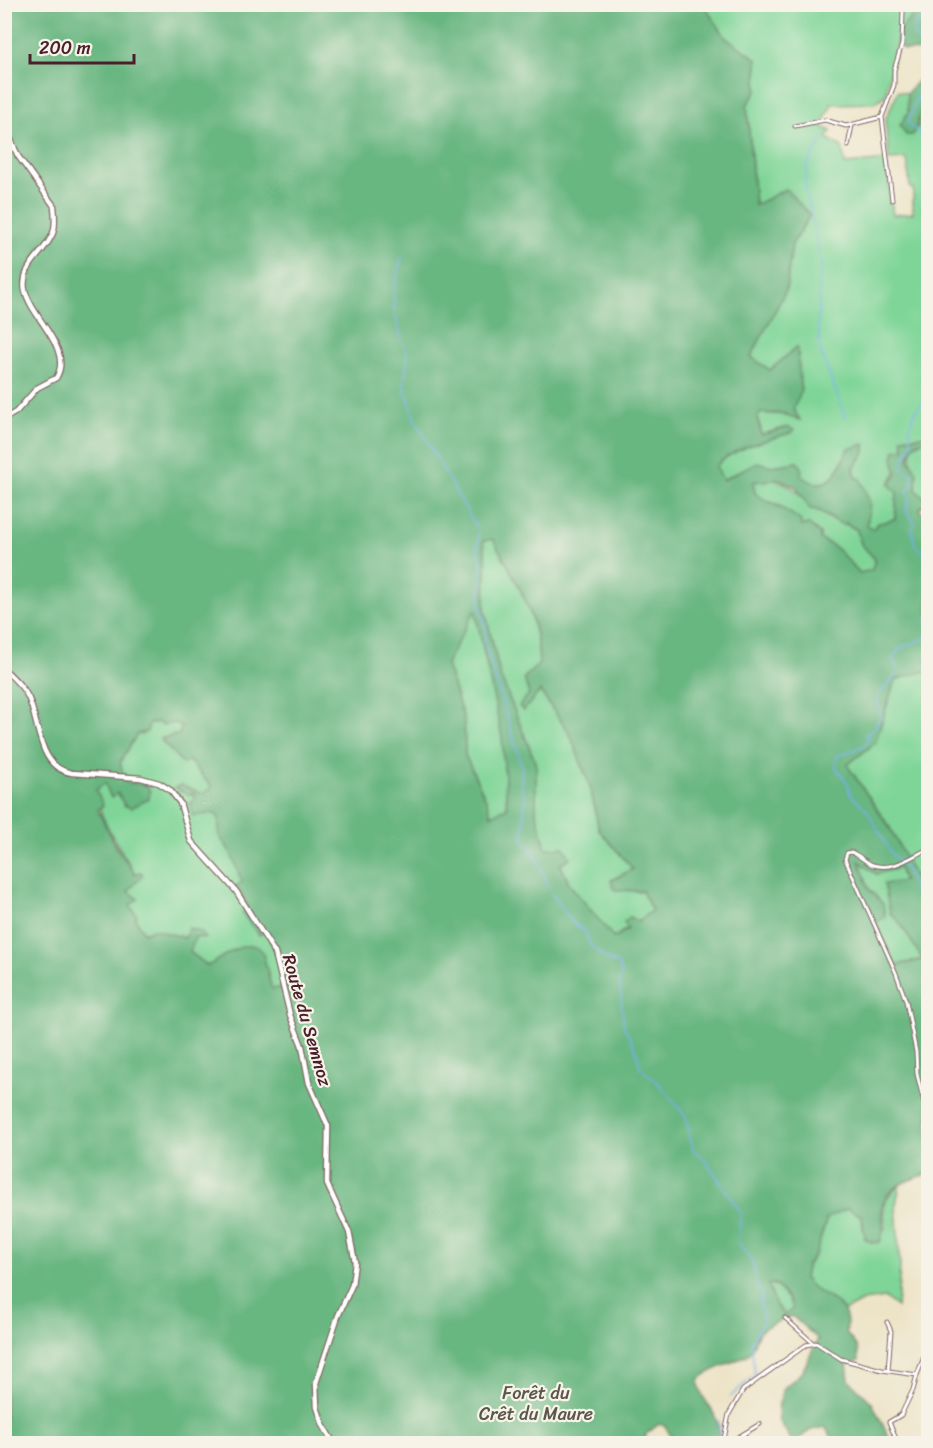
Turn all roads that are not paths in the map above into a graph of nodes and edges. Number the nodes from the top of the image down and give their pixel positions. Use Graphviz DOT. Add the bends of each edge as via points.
graph roads {
  1 [pos="9,4"];
  2 [pos="910,4"];
  3 [pos="4,36"];
  4 [pos="882,117"];
  5 [pos="4,124"];
  6 [pos="852,125"];
  7 [pos="795,126"];
  8 [pos="848,146"];
  9 [pos="892,200"];
  10 [pos="4,419"];
  11 [pos="4,669"];
  12 [pos="928,849"];
  13 [pos="928,1119"];
  14 [pos="784,1318"];
  15 [pos="887,1322"];
  16 [pos="813,1343"];
  17 [pos="928,1347"];
  18 [pos="888,1371"];
  19 [pos="917,1375"];
  20 [pos="760,1424"];
  21 [pos="334,1443"];
  22 [pos="725,1443"];
  23 [pos="898,1443"];
  1 -- 3 [label="main road"];
  2 -- 4 [label="street" via="903,11 894,85"];
  4 -- 6 [label="street"];
  4 -- 9 [label="street"];
  5 -- 10 [label="main road" via="18,156 54,206 52,235 28,268 24,284 31,307 55,344 61,362 56,378 37,388 16,412"];
  6 -- 7 [label="street" via="817,120"];
  6 -- 8 [label="street"];
  11 -- 21 [label="main road, Route du Semnoz" via="27,696 40,741 60,769 141,778 170,790 183,810 190,839 236,891 275,953 309,1083 328,1126 327,1184 349,1232 355,1262 352,1285 316,1383 320,1417"];
  12 -- 13 [label="street" via="899,864 870,864 851,852 845,856 906,1001"];
  14 -- 16 [label="street"];
  15 -- 18 [label="street" via="891,1331"];
  16 -- 18 [label="street" via="841,1359"];
  16 -- 22 [label="street" via="743,1390 732,1406"];
  17 -- 19 [label="street"];
  18 -- 19 [label="street"];
  19 -- 23 [label="street" via="901,1415 889,1420"];
  20 -- 22 [label="street"];
}
